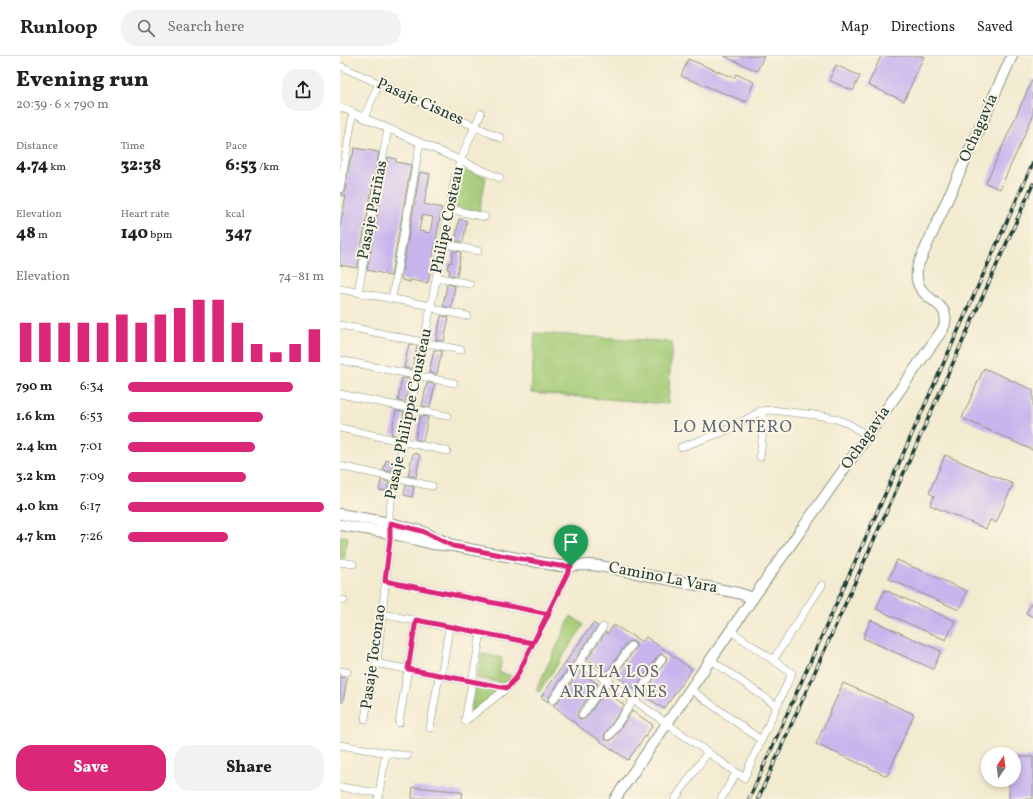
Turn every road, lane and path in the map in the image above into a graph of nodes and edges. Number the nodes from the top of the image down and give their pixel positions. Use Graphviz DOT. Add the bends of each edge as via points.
graph roads {
  1 [pos="1012,56"];
  2 [pos="340,66"];
  3 [pos="379,83"];
  4 [pos="340,107"];
  5 [pos="353,113"];
  6 [pos="481,113"];
  7 [pos="364,118"];
  8 [pos="475,127"];
  9 [pos="388,129"];
  10 [pos="501,138"];
  11 [pos="420,143"];
  12 [pos="344,148"];
  13 [pos="460,161"];
  14 [pos="500,178"];
  15 [pos="340,184"];
  16 [pos="448,209"];
  17 [pos="485,217"];
  18 [pos="442,243"];
  19 [pos="478,250"];
  20 [pos="436,277"];
  21 [pos="470,284"];
  22 [pos="340,288"];
  23 [pos="358,292"];
  24 [pos="392,298"];
  25 [pos="431,306"];
  26 [pos="467,316"];
  27 [pos="340,325"];
  28 [pos="423,342"];
  29 [pos="461,350"];
  30 [pos="340,360"];
  31 [pos="416,375"];
  32 [pos="454,383"];
  33 [pos="340,394"];
  34 [pos="410,408"];
  35 [pos="762,412"];
  36 [pos="446,416"];
  37 [pos="340,428"];
  38 [pos="868,436"];
  39 [pos="403,442"];
  40 [pos="681,446"];
  41 [pos="447,451"];
  42 [pos="760,457"];
  43 [pos="340,466"];
  44 [pos="396,478"];
  45 [pos="432,486"];
  46 [pos="340,514"];
  47 [pos="340,525"];
  48 [pos="390,528"];
  49 [pos="340,562"];
  50 [pos="353,564"];
  51 [pos="571,566"];
  52 [pos="385,581"];
  53 [pos="822,585"];
  54 [pos="753,598"];
  55 [pos="381,614"];
  56 [pos="549,614"];
  57 [pos="416,620"];
  58 [pos="449,627"];
  59 [pos="603,627"];
  60 [pos="731,631"];
  61 [pos="481,633"];
  62 [pos="533,643"];
  63 [pos="631,646"];
  64 [pos="662,659"];
  65 [pos="711,660"];
  66 [pos="773,660"];
  67 [pos="376,662"];
  68 [pos="580,662"];
  69 [pos="408,669"];
  70 [pos="440,676"];
  71 [pos="607,680"];
  72 [pos="472,682"];
  73 [pos="507,688"];
  74 [pos="690,689"];
  75 [pos="553,700"];
  76 [pos="634,700"];
  77 [pos="777,706"];
  78 [pos="582,715"];
  79 [pos="365,719"];
  80 [pos="399,723"];
  81 [pos="667,723"];
  82 [pos="430,728"];
  83 [pos="609,736"];
  84 [pos="761,740"];
  85 [pos="340,745"];
  86 [pos="386,752"];
  87 [pos="708,752"];
  88 [pos="407,756"];
  89 [pos="736,773"];
  90 [pos="340,787"];
  91 [pos="379,796"];
  92 [pos="615,799"];
  93 [pos="675,799"];
  94 [pos="720,799"];
  1 -- 38 [label="main road, Ochagavía" via="918,265 918,285 922,292 943,309 946,315 945,326"];
  2 -- 3 [label="street, Pasaje Cisnes"];
  3 -- 7 [label="street"];
  3 -- 8 [label="street, Pasaje Cisnes"];
  4 -- 5 [label="street"];
  5 -- 7 [label="street"];
  5 -- 12 [label="street"];
  6 -- 8 [label="street, Philipe Costeau"];
  7 -- 9 [label="street"];
  8 -- 10 [label="street, Pasaje Cisnes"];
  8 -- 13 [label="street, Philipe Costeau"];
  9 -- 11 [label="street"];
  9 -- 23 [label="street, Pasaje Pariñas"];
  11 -- 13 [label="street"];
  11 -- 24 [label="street"];
  12 -- 15 [label="street"];
  13 -- 14 [label="street"];
  13 -- 16 [label="street, Philipe Costeau"];
  16 -- 17 [label="street"];
  16 -- 18 [label="street, Philipe Costeau"];
  18 -- 19 [label="street"];
  18 -- 20 [label="street, Philipe Costeau"];
  20 -- 21 [label="street"];
  20 -- 25 [label="street, Philipe Costeau"];
  22 -- 23 [label="street"];
  23 -- 24 [label="street"];
  24 -- 25 [label="street"];
  25 -- 26 [label="street"];
  25 -- 28 [label="street, Pasaje Philippe Cousteau"];
  27 -- 28 [label="street"];
  28 -- 29 [label="street"];
  28 -- 31 [label="street, Pasaje Philippe Cousteau"];
  30 -- 31 [label="street"];
  31 -- 32 [label="street"];
  31 -- 34 [label="street, Pasaje Philippe Cousteau"];
  33 -- 34 [label="street"];
  34 -- 36 [label="street"];
  34 -- 39 [label="street, Pasaje Philippe Cousteau"];
  35 -- 38 [label="street" via="772,410 823,416 847,423"];
  35 -- 40 [label="street" via="723,432"];
  35 -- 42 [label="street" via="764,422"];
  37 -- 39 [label="street"];
  38 -- 54 [label="main road, Ochagavía"];
  39 -- 41 [label="street"];
  39 -- 44 [label="street, Pasaje Philippe Cousteau"];
  43 -- 44 [label="street"];
  44 -- 45 [label="street"];
  44 -- 48 [label="street, Pasaje Philippe Cousteau" via="389,512"];
  46 -- 48 [label="main road, Camino La Vara"];
  47 -- 48 [label="main road, Camino La Vara"];
  48 -- 51 [label="main road, Camino La Vara" via="422,531 453,546 559,566"];
  48 -- 52 [label="street, Pasaje Toconao"];
  49 -- 50 [label="street"];
  51 -- 54 [label="main road, Camino La Vara" via="600,566"];
  51 -- 56 [label="street"];
  52 -- 55 [label="street, Pasaje Toconao"];
  52 -- 56 [label="street"];
  53 -- 66 [label="street"];
  54 -- 60 [label="main road, Ochagavía"];
  55 -- 57 [label="street"];
  55 -- 67 [label="street, Pasaje Toconao"];
  56 -- 62 [label="street"];
  57 -- 58 [label="street"];
  57 -- 69 [label="street"];
  58 -- 61 [label="street"];
  58 -- 70 [label="street"];
  59 -- 68 [label="street"];
  60 -- 65 [label="main road, Ochagavía"];
  60 -- 66 [label="street"];
  61 -- 62 [label="street"];
  61 -- 72 [label="street"];
  62 -- 73 [label="street" via="516,678"];
  63 -- 71 [label="street"];
  64 -- 76 [label="street"];
  65 -- 74 [label="main road, Ochagavía"];
  65 -- 77 [label="street"];
  66 -- 77 [label="street" via="792,673"];
  67 -- 69 [label="street"];
  67 -- 79 [label="street, Pasaje Toconao"];
  68 -- 71 [label="street"];
  68 -- 75 [label="street"];
  69 -- 70 [label="street"];
  69 -- 80 [label="street"];
  70 -- 72 [label="street"];
  70 -- 82 [label="street"];
  71 -- 76 [label="street"];
  71 -- 78 [label="street"];
  72 -- 73 [label="street"];
  72 -- 73 [label="street" via="465,721"];
  74 -- 81 [label="main road, Ochagavía"];
  74 -- 84 [label="street"];
  76 -- 81 [label="street"];
  76 -- 83 [label="street"];
  77 -- 84 [label="street"];
  81 -- 87 [label="street"];
  81 -- 92 [label="main road, Ochagavía"];
  84 -- 89 [label="street" via="744,778"];
  85 -- 86 [label="street"];
  86 -- 88 [label="street"];
  86 -- 91 [label="street"];
  87 -- 89 [label="street"];
  87 -- 93 [label="street"];
  89 -- 94 [label="street"];
  90 -- 91 [label="street"];
}
